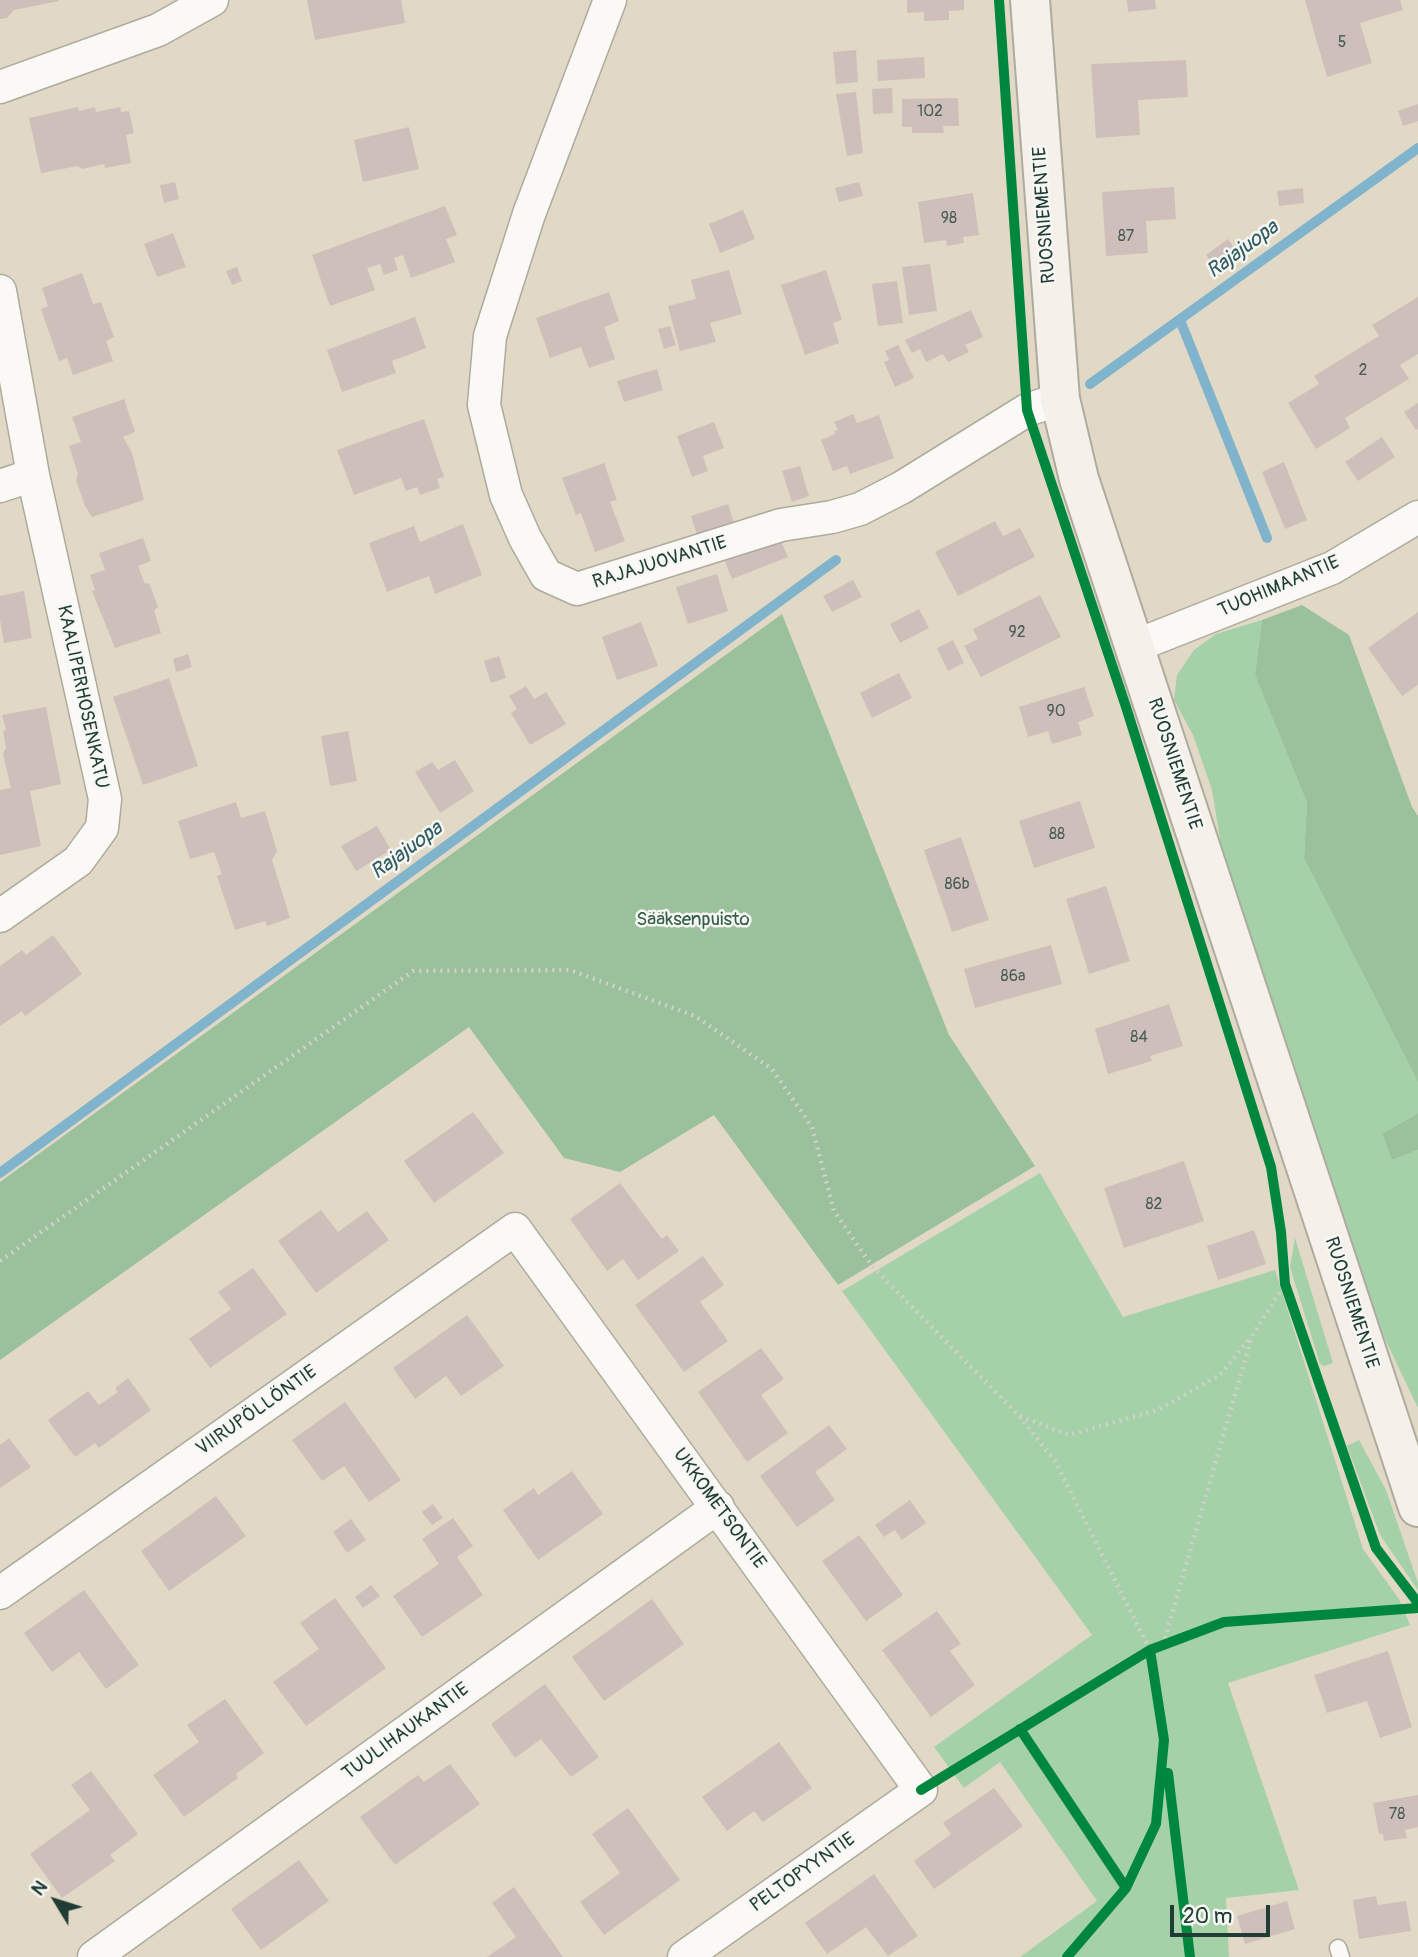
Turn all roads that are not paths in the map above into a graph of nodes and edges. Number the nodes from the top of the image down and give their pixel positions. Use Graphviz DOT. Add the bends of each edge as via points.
graph roads {
  1 [pos="212,0"];
  2 [pos="610,0"];
  3 [pos="1030,0"];
  4 [pos="0,88"];
  5 [pos="0,291"];
  6 [pos="1060,399"];
  7 [pos="33,475"];
  8 [pos="0,486"];
  9 [pos="1418,517"];
  10 [pos="1135,646"];
  11 [pos="0,916"];
  12 [pos="515,1228"];
  13 [pos="718,1507"];
  14 [pos="1418,1507"];
  15 [pos="0,1593"];
  16 [pos="921,1790"];
  17 [pos="94,1957"];
  18 [pos="684,1957"];
  1 -- 4 [label="street" via="158,30"];
  2 -- 6 [label="street, RAJAJUOVANTIE" via="529,214 491,336 484,405 506,495 546,575 577,589 781,525 860,509 1027,410"];
  3 -- 6 [label="main road, RUOSNIEMENTIE"];
  5 -- 7 [label="street, KAALIPERHOSENKATU"];
  6 -- 10 [label="main road, RUOSNIEMENTIE" via="1079,479"];
  7 -- 8 [label="street"];
  7 -- 11 [label="street, KAALIPERHOSENKATU" via="105,799 102,828 78,861"];
  9 -- 10 [label="street, TUOHIMAANTIE" via="1332,568"];
  10 -- 14 [label="main road, RUOSNIEMENTIE"];
  12 -- 13 [label="street, UKKOMETSONTIE"];
  12 -- 15 [label="street, VIIRUPÖLLÖNTIE"];
  13 -- 16 [label="street, UKKOMETSONTIE"];
  13 -- 17 [label="street, TUULIHAUKANTIE"];
  16 -- 18 [label="street, PELTOPYYNTIE"];
}
